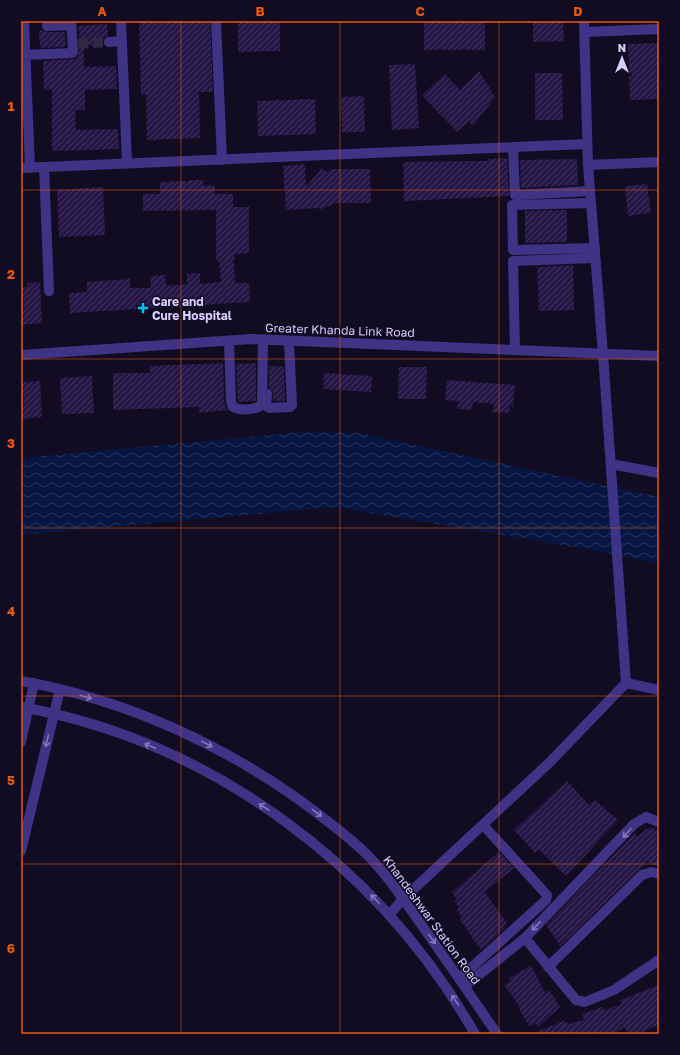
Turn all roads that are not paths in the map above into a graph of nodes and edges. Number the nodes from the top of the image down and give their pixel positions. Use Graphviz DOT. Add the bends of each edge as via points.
graph roads {
  1 [pos="24,21"];
  2 [pos="121,21"];
  3 [pos="216,21"];
  4 [pos="584,21"];
  5 [pos="73,22"];
  6 [pos="47,26"];
  7 [pos="659,29"];
  8 [pos="585,32"];
  9 [pos="122,41"];
  10 [pos="109,42"];
  11 [pos="78,44"];
  12 [pos="26,55"];
  13 [pos="24,72"];
  14 [pos="587,144"];
  15 [pos="512,148"];
  16 [pos="222,160"];
  17 [pos="126,162"];
  18 [pos="659,162"];
  19 [pos="588,165"];
  20 [pos="44,167"];
  21 [pos="26,168"];
  22 [pos="590,191"];
  23 [pos="591,203"];
  24 [pos="595,253"];
  25 [pos="49,291"];
  26 [pos="265,340"];
  27 [pos="229,341"];
  28 [pos="289,341"];
  29 [pos="515,350"];
  30 [pos="603,354"];
  31 [pos="21,355"];
  32 [pos="659,356"];
  33 [pos="611,464"];
  34 [pos="659,473"];
  35 [pos="21,681"];
  36 [pos="626,683"];
  37 [pos="34,684"];
  38 [pos="60,689"];
  39 [pos="659,690"];
  40 [pos="25,708"];
  41 [pos="54,714"];
  42 [pos="21,742"];
  43 [pos="659,822"];
  44 [pos="484,826"];
  45 [pos="21,851"];
  46 [pos="659,874"];
  47 [pos="403,899"];
  48 [pos="390,914"];
  49 [pos="525,938"];
  50 [pos="659,960"];
  51 [pos="548,967"];
  52 [pos="462,982"];
  53 [pos="475,1034"];
  54 [pos="497,1034"];
  1 -- 12 [label="street"];
  2 -- 9 [label="street"];
  3 -- 16 [label="street"];
  4 -- 8 [label="street"];
  5 -- 6 [label="street"];
  5 -- 11 [label="street"];
  5 -- 12 [label="street" via="72,53"];
  7 -- 8 [label="street"];
  8 -- 14 [label="street"];
  9 -- 10 [label="street"];
  9 -- 17 [label="street"];
  12 -- 13 [label="street"];
  13 -- 21 [label="street"];
  14 -- 15 [label="street"];
  14 -- 19 [label="street"];
  15 -- 16 [label="street"];
  15 -- 22 [label="street" via="515,195"];
  16 -- 17 [label="street"];
  17 -- 20 [label="street"];
  18 -- 19 [label="street"];
  19 -- 22 [label="street"];
  20 -- 21 [label="street"];
  20 -- 25 [label="street"];
  22 -- 23 [label="street"];
  23 -- 24 [label="street"];
  23 -- 24 [label="street" via="512,204 513,250"];
  24 -- 29 [label="street" via="513,261"];
  24 -- 30 [label="street"];
  26 -- 27 [label="street, Greater Khanda Link Road"];
  26 -- 27 [label="street" via="262,405 258,408 241,409 233,407 231,402"];
  26 -- 28 [label="street, Greater Khanda Link Road"];
  26 -- 28 [label="street" via="266,405 269,408 292,405"];
  27 -- 31 [label="street, Greater Khanda Link Road"];
  28 -- 29 [label="street, Greater Khanda Link Road"];
  29 -- 30 [label="street, Greater Khanda Link Road"];
  30 -- 32 [label="street, Greater Khanda Link Road"];
  30 -- 33 [label="street"];
  33 -- 34 [label="street"];
  33 -- 36 [label="street"];
  35 -- 37 [label="street, Khandeshwar Station Road"];
  36 -- 39 [label="street"];
  36 -- 44 [label="street"];
  37 -- 38 [label="street, Khandeshwar Station Road"];
  37 -- 40 [label="street"];
  38 -- 41 [label="street"];
  38 -- 47 [label="street, Khandeshwar Station Road, one-way" via="158,721 250,767 334,826 373,860"];
  40 -- 41 [label="street"];
  40 -- 42 [label="street"];
  41 -- 45 [label="street, one-way"];
  48 -- 41 [label="street, one-way" via="318,846 237,789 194,765 148,745"];
  43 -- 49 [label="street, one-way" via="646,818 634,824"];
  44 -- 47 [label="street"];
  44 -- 52 [label="street" via="547,895 546,900"];
  46 -- 51 [label="street" via="651,872 642,875"];
  47 -- 48 [label="street"];
  47 -- 52 [label="street, Khandeshwar Station Road, one-way"];
  53 -- 48 [label="street, one-way" via="426,959"];
  49 -- 51 [label="street"];
  49 -- 52 [label="street"];
  50 -- 51 [label="street" via="614,990 585,1002 576,1000"];
  52 -- 54 [label="street, Khandeshwar Station Road"];
}
